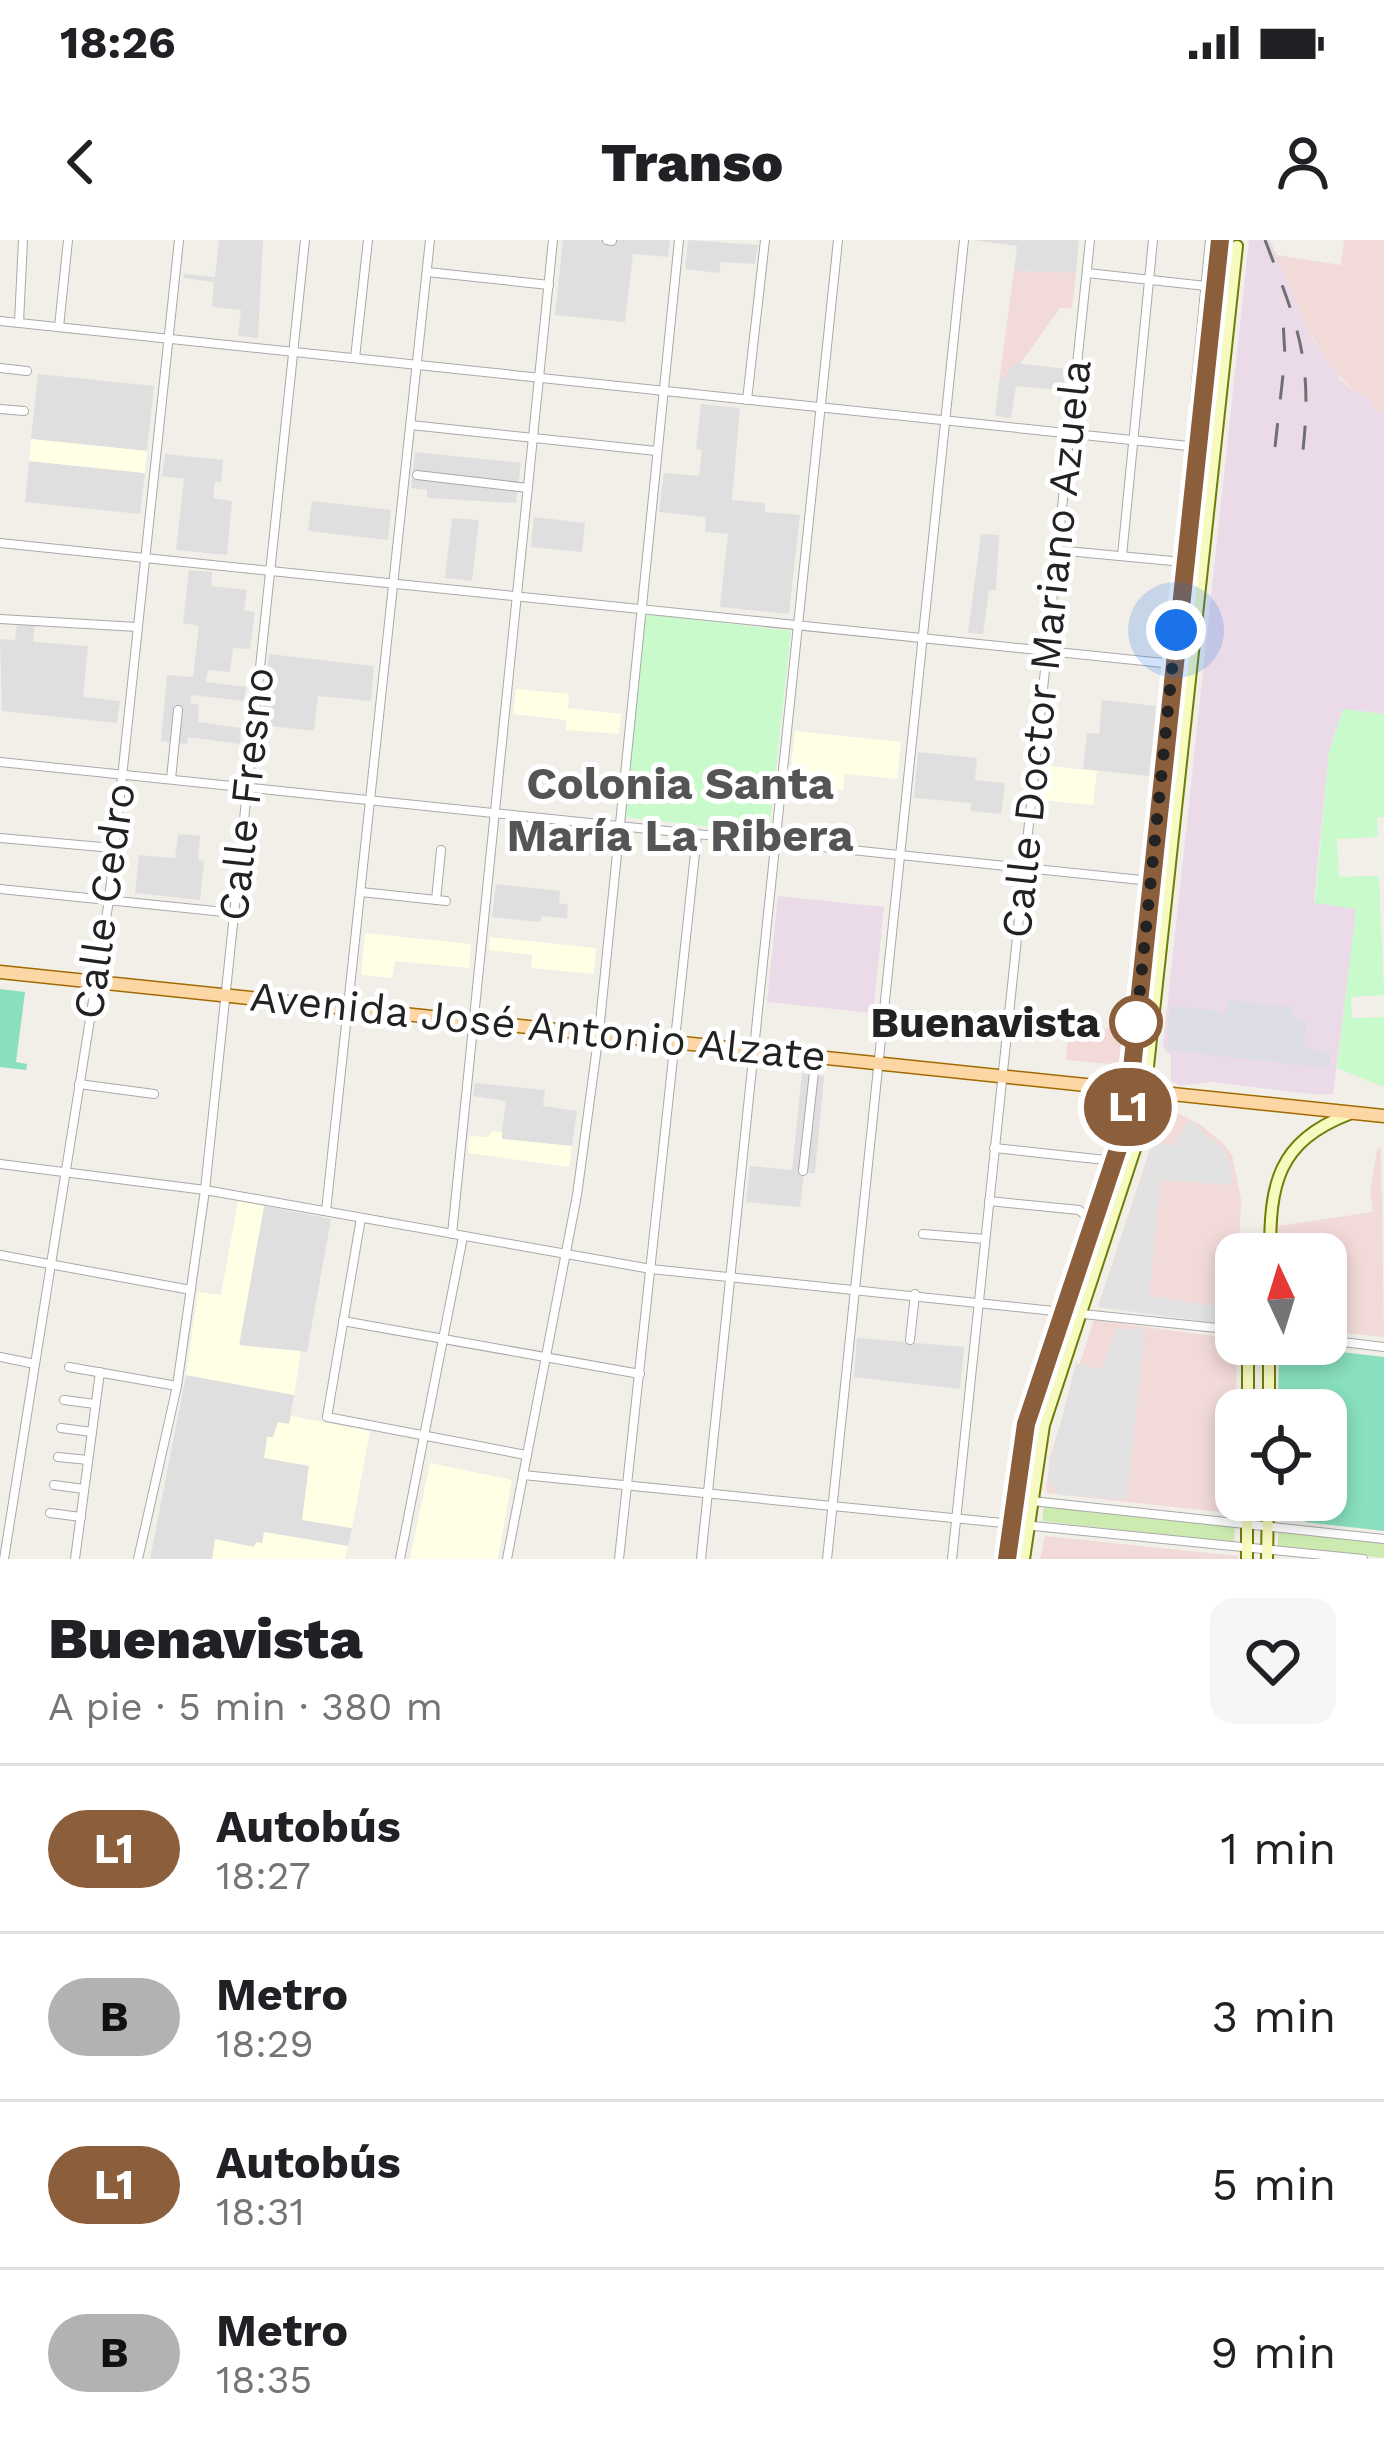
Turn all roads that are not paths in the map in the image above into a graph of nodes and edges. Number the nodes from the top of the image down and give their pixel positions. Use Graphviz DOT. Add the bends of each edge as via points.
graph roads {
  1 [pos="23,240"];
  2 [pos="68,240"];
  3 [pos="178,240"];
  4 [pos="305,240"];
  5 [pos="368,240"];
  6 [pos="430,240"];
  7 [pos="553,240"];
  8 [pos="679,240"];
  9 [pos="765,240"];
  10 [pos="838,240"];
  11 [pos="964,240"];
  12 [pos="1090,240"];
  13 [pos="1153,240"];
  14 [pos="1210,240"];
  15 [pos="1220,240"];
  16 [pos="1237,246"];
  17 [pos="427,272"];
  18 [pos="1087,273"];
  19 [pos="1149,280"];
  20 [pos="549,285"];
  21 [pos="1206,286"];
  22 [pos="0,321"];
  23 [pos="19,323"];
  24 [pos="59,326"];
  25 [pos="169,338"];
  26 [pos="293,351"];
  27 [pos="355,358"];
  28 [pos="417,365"];
  29 [pos="0,368"];
  30 [pos="27,371"];
  31 [pos="540,378"];
  32 [pos="663,392"];
  33 [pos="747,400"];
  34 [pos="820,407"];
  35 [pos="0,409"];
  36 [pos="24,411"];
  37 [pos="946,420"];
  38 [pos="410,424"];
  39 [pos="1068,432"];
  40 [pos="533,438"];
  41 [pos="1133,438"];
  42 [pos="1199,441"];
  43 [pos="656,451"];
  44 [pos="417,476"];
  45 [pos="528,488"];
  46 [pos="0,543"];
  47 [pos="1056,550"];
  48 [pos="1122,556"];
  49 [pos="146,557"];
  50 [pos="1183,562"];
  51 [pos="270,570"];
  52 [pos="394,583"];
  53 [pos="517,595"];
  54 [pos="640,609"];
  55 [pos="0,619"];
  56 [pos="137,627"];
  57 [pos="799,627"];
  58 [pos="922,638"];
  59 [pos="1046,651"];
  60 [pos="1172,664"];
  61 [pos="178,710"];
  62 [pos="0,762"];
  63 [pos="122,774"];
  64 [pos="171,778"];
  65 [pos="248,787"];
  66 [pos="371,800"];
  67 [pos="495,813"];
  68 [pos="616,826"];
  69 [pos="697,835"];
  70 [pos="0,838"];
  71 [pos="775,844"];
  72 [pos="113,848"];
  73 [pos="441,850"];
  74 [pos="900,856"];
  75 [pos="1023,868"];
  76 [pos="1150,881"];
  77 [pos="0,889"];
  78 [pos="361,892"];
  79 [pos="109,900"];
  80 [pos="234,913"];
  81 [pos="0,972"];
  82 [pos="94,982"];
  83 [pos="225,995"];
  84 [pos="350,1007"];
  85 [pos="473,1020"];
  86 [pos="599,1032"];
  87 [pos="676,1040"];
  88 [pos="754,1048"];
  89 [pos="816,1054"];
  90 [pos="879,1062"];
  91 [pos="1002,1076"];
  92 [pos="79,1084"];
  93 [pos="1130,1088"];
  94 [pos="1147,1090"];
  95 [pos="154,1094"];
  96 [pos="1352,1113"];
  97 [pos="1384,1116"];
  98 [pos="994,1148"];
  99 [pos="1116,1162"];
  100 [pos="0,1163"];
  101 [pos="803,1171"];
  102 [pos="65,1173"];
  103 [pos="205,1190"];
  104 [pos="989,1201"];
  105 [pos="326,1211"];
  106 [pos="361,1218"];
  107 [pos="1095,1223"];
  108 [pos="1271,1233"];
  109 [pos="923,1234"];
  110 [pos="458,1235"];
  111 [pos="985,1239"];
  112 [pos="0,1255"];
  113 [pos="565,1255"];
  114 [pos="51,1264"];
  115 [pos="651,1269"];
  116 [pos="731,1277"];
  117 [pos="855,1288"];
  118 [pos="191,1290"];
  119 [pos="914,1294"];
  120 [pos="979,1301"];
  121 [pos="1065,1310"];
  122 [pos="1082,1312"];
  123 [pos="343,1321"];
  124 [pos="1215,1328"];
  125 [pos="443,1339"];
  126 [pos="910,1340"];
  127 [pos="1347,1342"];
  128 [pos="1384,1346"];
  129 [pos="544,1356"];
  130 [pos="0,1357"];
  131 [pos="35,1364"];
  132 [pos="69,1366"];
  133 [pos="100,1372"];
  134 [pos="640,1373"];
  135 [pos="177,1386"];
  136 [pos="64,1400"];
  137 [pos="95,1404"];
  138 [pos="61,1428"];
  139 [pos="92,1432"];
  140 [pos="424,1437"];
  141 [pos="526,1455"];
  142 [pos="58,1457"];
  143 [pos="88,1460"];
  144 [pos="523,1475"];
  145 [pos="54,1485"];
  146 [pos="628,1486"];
  147 [pos="84,1489"];
  148 [pos="708,1493"];
  149 [pos="1032,1501"];
  150 [pos="832,1507"];
  151 [pos="50,1513"];
  152 [pos="80,1517"];
  153 [pos="956,1520"];
  154 [pos="1246,1521"];
  155 [pos="1268,1521"];
  156 [pos="1011,1524"];
  157 [pos="1246,1524"];
  158 [pos="1028,1526"];
  159 [pos="1268,1526"];
  160 [pos="1384,1539"];
  161 [pos="1247,1553"];
  162 [pos="1267,1554"];
  163 [pos="4,1559"];
  164 [pos="75,1559"];
  165 [pos="138,1559"];
  166 [pos="400,1559"];
  167 [pos="508,1559"];
  168 [pos="619,1559"];
  169 [pos="701,1559"];
  170 [pos="827,1559"];
  171 [pos="952,1559"];
  172 [pos="1007,1559"];
  173 [pos="1024,1559"];
  174 [pos="1363,1559"];
  1 -- 23 [label="street"];
  2 -- 24 [label="street"];
  3 -- 25 [label="street, Calle Cedro"];
  4 -- 26 [label="street, Calle Fresno"];
  5 -- 27 [label="street"];
  6 -- 17 [label="street"];
  7 -- 20 [label="street"];
  8 -- 32 [label="street"];
  9 -- 33 [label="street"];
  10 -- 34 [label="street"];
  11 -- 37 [label="street"];
  12 -- 18 [label="street, Calle Doctor Mariano Azuela"];
  13 -- 19 [label="street"];
  14 -- 21 [label="street"];
  15 -- 42 [label="main road"];
  16 -- 94 [label="main road"];
  17 -- 20 [label="street"];
  17 -- 28 [label="street"];
  18 -- 19 [label="street"];
  18 -- 39 [label="street, Calle Doctor Mariano Azuela"];
  19 -- 21 [label="street"];
  19 -- 41 [label="street"];
  20 -- 31 [label="street"];
  21 -- 42 [label="street" via="1194,404"];
  22 -- 23 [label="street"];
  23 -- 24 [label="street"];
  24 -- 25 [label="street"];
  25 -- 26 [label="street"];
  25 -- 49 [label="street, Calle Cedro"];
  26 -- 27 [label="street"];
  26 -- 51 [label="street, Calle Fresno"];
  27 -- 28 [label="street"];
  28 -- 31 [label="street"];
  28 -- 38 [label="street"];
  29 -- 30 [label="street"];
  31 -- 32 [label="street"];
  31 -- 40 [label="street"];
  32 -- 33 [label="street"];
  32 -- 43 [label="street"];
  33 -- 34 [label="street"];
  34 -- 37 [label="street"];
  34 -- 57 [label="street"];
  35 -- 36 [label="street"];
  37 -- 39 [label="street"];
  37 -- 58 [label="street"];
  38 -- 40 [label="street"];
  38 -- 52 [label="street"];
  39 -- 41 [label="street"];
  39 -- 47 [label="street, Calle Doctor Mariano Azuela"];
  40 -- 43 [label="street"];
  40 -- 45 [label="street"];
  41 -- 42 [label="street"];
  41 -- 48 [label="street"];
  42 -- 50 [label="main road"];
  43 -- 54 [label="street"];
  44 -- 45 [label="street"];
  45 -- 53 [label="street"];
  46 -- 49 [label="street"];
  47 -- 48 [label="street"];
  47 -- 59 [label="street, Calle Doctor Mariano Azuela"];
  48 -- 50 [label="street"];
  49 -- 51 [label="street"];
  49 -- 56 [label="street, Calle Cedro"];
  50 -- 60 [label="main road"];
  51 -- 52 [label="street"];
  51 -- 65 [label="street, Calle Fresno"];
  52 -- 53 [label="street"];
  52 -- 66 [label="street"];
  53 -- 54 [label="street"];
  53 -- 67 [label="street"];
  54 -- 57 [label="street"];
  54 -- 68 [label="street"];
  55 -- 56 [label="street"];
  56 -- 63 [label="street, Calle Cedro"];
  57 -- 58 [label="street"];
  57 -- 71 [label="street"];
  58 -- 59 [label="street"];
  58 -- 74 [label="street"];
  59 -- 60 [label="street"];
  59 -- 75 [label="street, Calle Doctor Mariano Azuela"];
  60 -- 76 [label="main road"];
  61 -- 64 [label="street"];
  62 -- 63 [label="street"];
  63 -- 64 [label="street"];
  63 -- 72 [label="street, Calle Cedro"];
  64 -- 65 [label="street"];
  65 -- 66 [label="street"];
  65 -- 80 [label="street, Calle Fresno"];
  66 -- 67 [label="street"];
  66 -- 78 [label="street"];
  67 -- 68 [label="street"];
  67 -- 85 [label="street"];
  68 -- 69 [label="street"];
  68 -- 86 [label="street"];
  69 -- 71 [label="street"];
  69 -- 87 [label="street"];
  70 -- 72 [label="street"];
  71 -- 74 [label="street"];
  71 -- 88 [label="street"];
  72 -- 79 [label="street, Calle Cedro"];
  73 -- 78 [label="street" via="441,900"];
  74 -- 75 [label="street"];
  74 -- 90 [label="street"];
  75 -- 76 [label="street"];
  75 -- 91 [label="street, Calle Doctor Mariano Azuela"];
  76 -- 93 [label="main road"];
  77 -- 79 [label="street"];
  78 -- 84 [label="street"];
  79 -- 80 [label="street"];
  79 -- 82 [label="street, Calle Cedro"];
  80 -- 83 [label="street, Calle Fresno"];
  81 -- 82 [label="main road, Avenida José Antonio Alzate"];
  82 -- 83 [label="main road, Avenida José Antonio Alzate"];
  82 -- 92 [label="street, Calle Cedro"];
  83 -- 84 [label="main road, Avenida José Antonio Alzate"];
  83 -- 103 [label="street, Calle Fresno"];
  84 -- 85 [label="main road, Avenida José Antonio Alzate"];
  84 -- 105 [label="street"];
  85 -- 86 [label="main road, Avenida José Antonio Alzate"];
  85 -- 110 [label="street"];
  86 -- 87 [label="main road, Avenida José Antonio Alzate"];
  86 -- 113 [label="street"];
  87 -- 88 [label="main road, Avenida José Antonio Alzate"];
  87 -- 115 [label="street"];
  88 -- 89 [label="main road, Avenida José Antonio Alzate"];
  88 -- 116 [label="street"];
  89 -- 90 [label="main road, Avenida José Antonio Alzate"];
  89 -- 101 [label="street"];
  90 -- 91 [label="main road, Avenida José Antonio Alzate"];
  90 -- 117 [label="street"];
  91 -- 93 [label="main road, Avenida José Antonio Alzate"];
  91 -- 98 [label="street, Calle Doctor Mariano Azuela"];
  92 -- 95 [label="street"];
  92 -- 102 [label="street, Calle Cedro"];
  93 -- 94 [label="main road, Avenida José Antonio Alzate"];
  93 -- 99 [label="main road"];
  94 -- 96 [label="main road, Avenida José Antonio Alzate"];
  94 -- 122 [label="main road" via="1136,1150"];
  96 -- 97 [label="main road, Avenida José Antonio Alzate"];
  96 -- 108 [label="main road" via="1288,1154 1272,1192"];
  98 -- 99 [label="street"];
  98 -- 104 [label="street, Calle Doctor Mariano Azuela"];
  99 -- 107 [label="main road"];
  100 -- 102 [label="street"];
  102 -- 103 [label="street"];
  102 -- 114 [label="street, Calle Cedro"];
  103 -- 105 [label="street"];
  103 -- 118 [label="street, Calle Fresno"];
  104 -- 107 [label="street" via="1079,1210"];
  104 -- 111 [label="street, Calle Doctor Mariano Azuela"];
  105 -- 106 [label="street"];
  106 -- 110 [label="street"];
  106 -- 123 [label="street"];
  107 -- 121 [label="main road"];
  109 -- 111 [label="street"];
  110 -- 113 [label="street"];
  110 -- 125 [label="street"];
  111 -- 120 [label="street, Calle Doctor Mariano Azuela"];
  112 -- 114 [label="street"];
  113 -- 115 [label="street"];
  113 -- 129 [label="street"];
  114 -- 118 [label="street"];
  114 -- 131 [label="street, Calle Cedro"];
  115 -- 116 [label="street"];
  115 -- 134 [label="street"];
  116 -- 117 [label="street"];
  116 -- 148 [label="street"];
  117 -- 119 [label="street"];
  117 -- 150 [label="street"];
  118 -- 135 [label="street, Calle Fresno"];
  119 -- 120 [label="street"];
  119 -- 126 [label="street"];
  120 -- 121 [label="street"];
  120 -- 153 [label="street, Calle Doctor Mariano Azuela"];
  121 -- 122 [label="street"];
  121 -- 156 [label="main road" via="1023,1435"];
  122 -- 124 [label="street"];
  122 -- 149 [label="main road" via="1044,1425"];
  123 -- 125 [label="street"];
  123 -- 140 [label="street" via="327,1417"];
  125 -- 129 [label="street"];
  125 -- 140 [label="street"];
  127 -- 128 [label="street"];
  129 -- 134 [label="street"];
  129 -- 141 [label="street"];
  130 -- 131 [label="street"];
  131 -- 163 [label="street, Calle Cedro"];
  132 -- 133 [label="street"];
  133 -- 135 [label="street"];
  133 -- 137 [label="street"];
  134 -- 146 [label="street"];
  135 -- 165 [label="street, Calle Fresno"];
  136 -- 137 [label="street"];
  137 -- 139 [label="street"];
  138 -- 139 [label="street"];
  139 -- 143 [label="street"];
  140 -- 141 [label="street"];
  140 -- 166 [label="street"];
  141 -- 144 [label="street"];
  142 -- 143 [label="street"];
  143 -- 147 [label="street"];
  144 -- 146 [label="street"];
  144 -- 167 [label="street"];
  145 -- 147 [label="street"];
  146 -- 148 [label="street"];
  146 -- 168 [label="street"];
  147 -- 152 [label="street"];
  148 -- 150 [label="street"];
  148 -- 169 [label="street"];
  149 -- 157 [label="street"];
  149 -- 158 [label="main road"];
  150 -- 153 [label="street"];
  150 -- 170 [label="street"];
  151 -- 152 [label="street"];
  152 -- 164 [label="street"];
  153 -- 156 [label="street"];
  153 -- 171 [label="street, Calle Doctor Mariano Azuela"];
  154 -- 157 [label="main road"];
  155 -- 159 [label="main road"];
  156 -- 158 [label="street"];
  156 -- 172 [label="main road"];
  157 -- 159 [label="street"];
  157 -- 161 [label="main road"];
  158 -- 161 [label="street"];
  158 -- 173 [label="main road"];
  159 -- 160 [label="street"];
  159 -- 162 [label="main road"];
  161 -- 162 [label="street"];
  162 -- 174 [label="street"];
}
